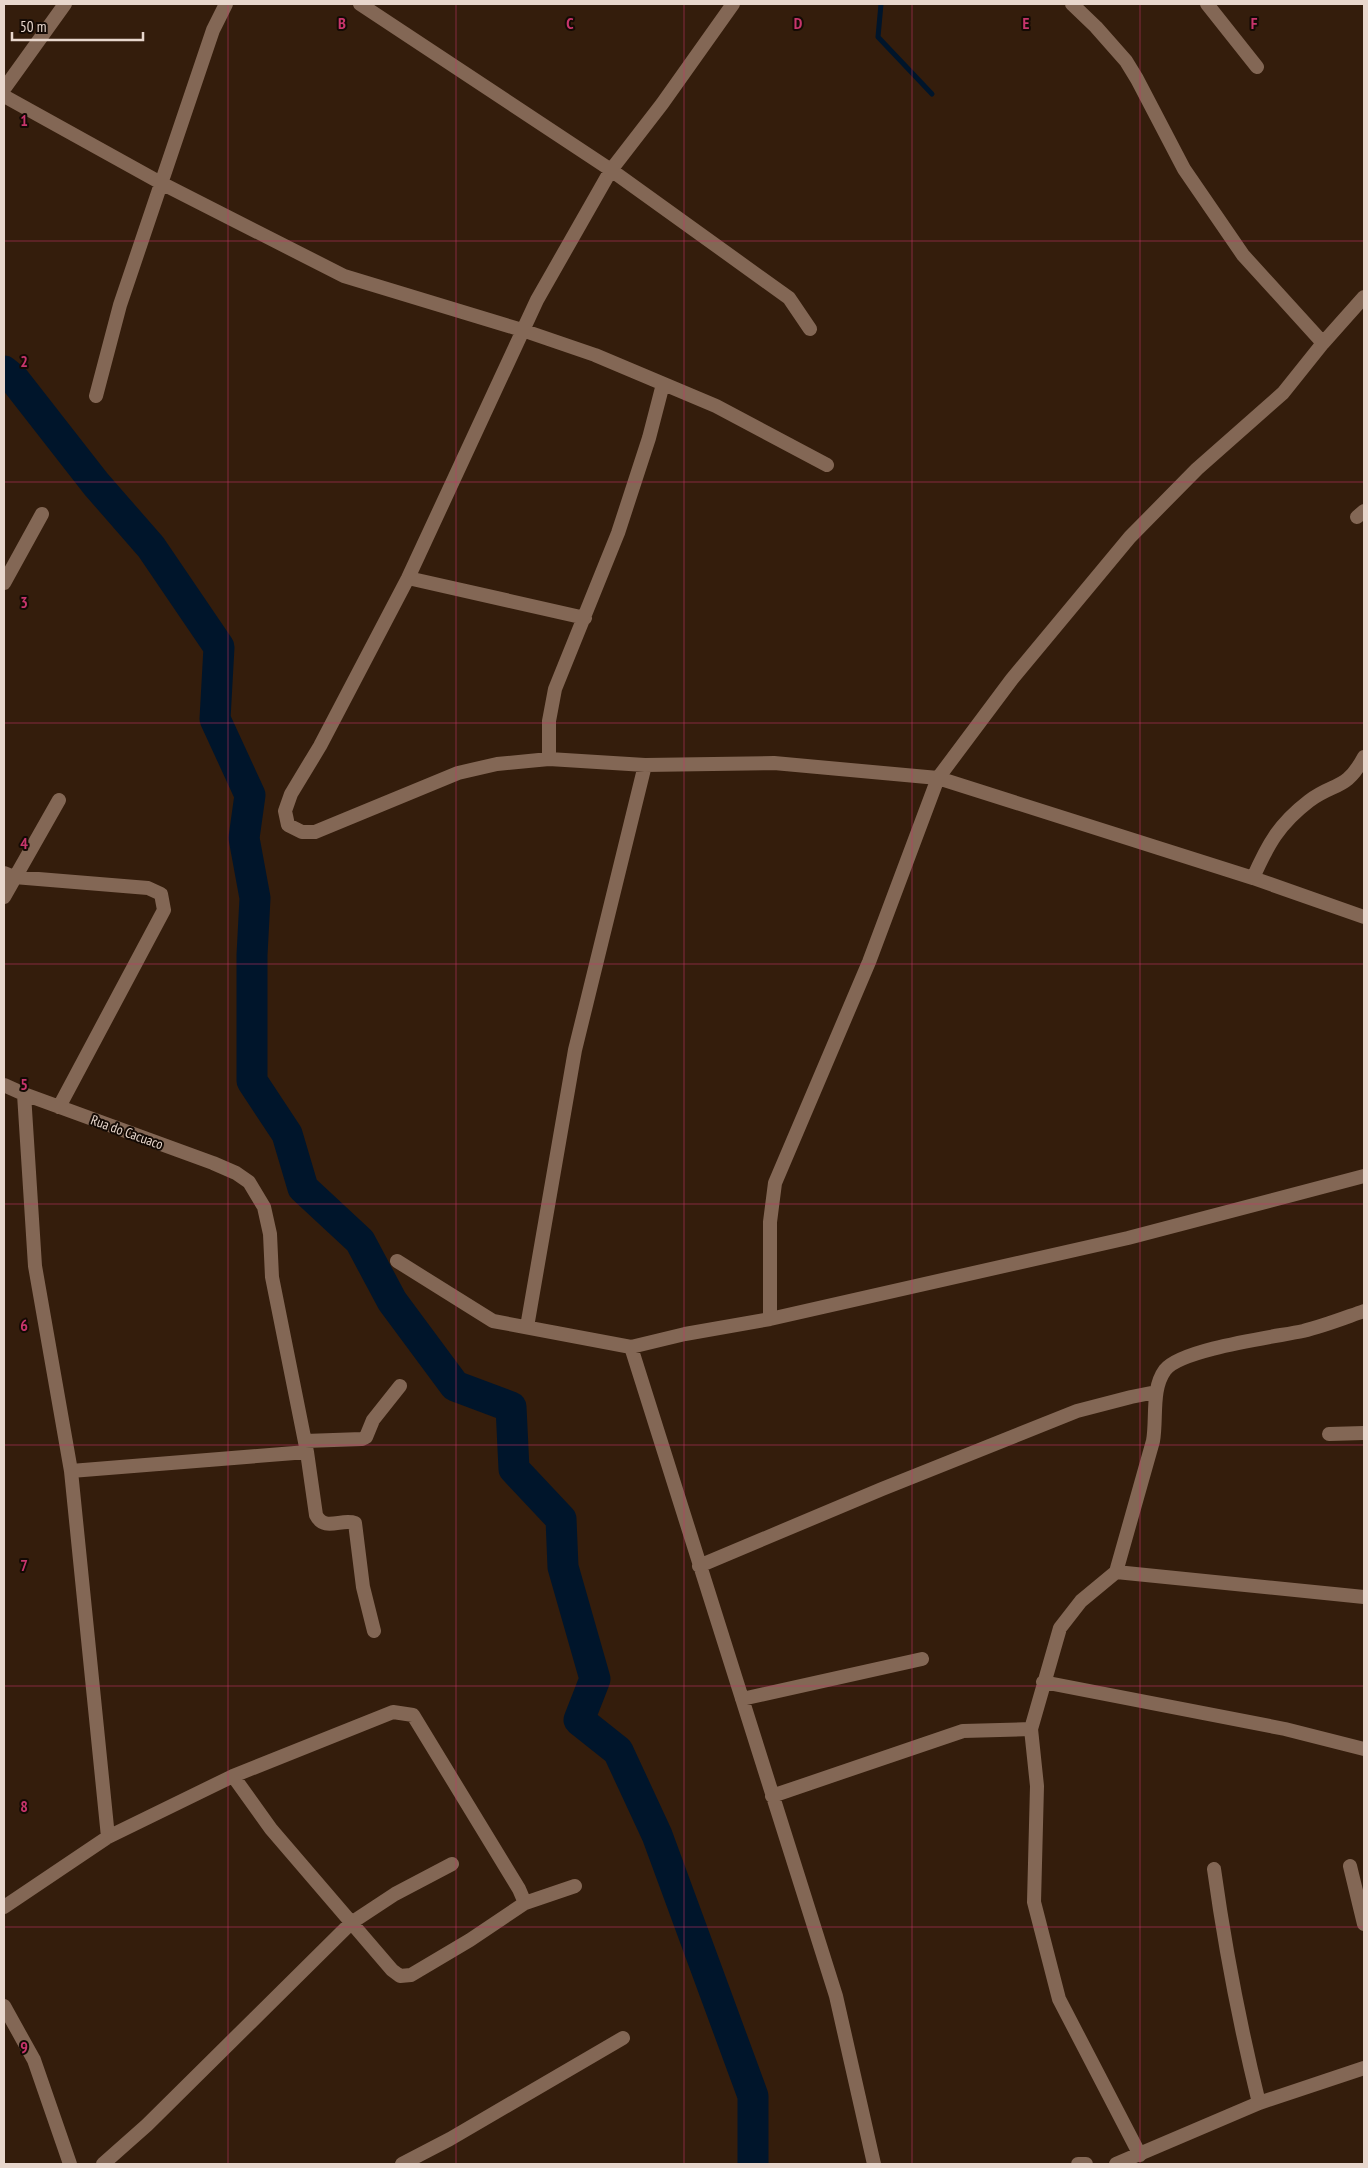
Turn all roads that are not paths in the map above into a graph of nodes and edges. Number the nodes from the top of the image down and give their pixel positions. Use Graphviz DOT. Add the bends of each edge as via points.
graph roads {
  1 [pos="65,4"];
  2 [pos="226,4"];
  3 [pos="360,4"];
  4 [pos="733,4"];
  5 [pos="1072,4"];
  6 [pos="1207,4"];
  7 [pos="1257,67"];
  8 [pos="4,89"];
  9 [pos="4,96"];
  10 [pos="610,170"];
  11 [pos="161,183"];
  12 [pos="1364,297"];
  13 [pos="810,329"];
  14 [pos="522,330"];
  15 [pos="1323,343"];
  16 [pos="663,384"];
  17 [pos="96,396"];
  18 [pos="827,465"];
  19 [pos="42,514"];
  20 [pos="408,578"];
  21 [pos="4,583"];
  22 [pos="585,618"];
  23 [pos="1364,757"];
  24 [pos="549,759"];
  25 [pos="646,765"];
  26 [pos="938,778"];
  27 [pos="59,800"];
  28 [pos="9,875"];
  29 [pos="1253,878"];
  30 [pos="4,896"];
  31 [pos="1364,917"];
  32 [pos="4,1085"];
  33 [pos="24,1094"];
  34 [pos="59,1107"];
  35 [pos="1364,1176"];
  36 [pos="397,1261"];
  37 [pos="1364,1311"];
  38 [pos="770,1318"];
  39 [pos="527,1327"];
  40 [pos="631,1347"];
  41 [pos="400,1386"];
  42 [pos="1156,1392"];
  43 [pos="1364,1433"];
  44 [pos="1329,1434"];
  45 [pos="306,1447"];
  46 [pos="71,1471"];
  47 [pos="699,1566"];
  48 [pos="1116,1572"];
  49 [pos="1364,1597"];
  50 [pos="374,1631"];
  51 [pos="922,1659"];
  52 [pos="1043,1682"];
  53 [pos="742,1699"];
  54 [pos="1031,1729"];
  55 [pos="1364,1748"];
  56 [pos="233,1776"];
  57 [pos="772,1796"];
  58 [pos="108,1838"];
  59 [pos="452,1864"];
  60 [pos="1350,1866"];
  61 [pos="1214,1869"];
  62 [pos="575,1886"];
  63 [pos="525,1903"];
  64 [pos="4,1907"];
  65 [pos="351,1923"];
  66 [pos="1364,1924"];
  67 [pos="4,2006"];
  68 [pos="623,2038"];
  69 [pos="1364,2068"];
  70 [pos="1259,2103"];
  71 [pos="1140,2155"];
  72 [pos="70,2164"];
  73 [pos="103,2164"];
  74 [pos="402,2164"];
  75 [pos="874,2164"];
  76 [pos="1078,2164"];
  77 [pos="1086,2164"];
  78 [pos="1116,2164"];
  1 -- 8 [label="street"];
  2 -- 11 [label="street" via="212,30"];
  3 -- 10 [label="street"];
  4 -- 10 [label="street"];
  5 -- 15 [label="street" via="1126,62 1184,169 1243,255"];
  6 -- 7 [label="street"];
  9 -- 11 [label="street"];
  10 -- 13 [label="street" via="789,298"];
  10 -- 14 [label="street"];
  11 -- 14 [label="street" via="344,276"];
  11 -- 17 [label="street" via="120,305"];
  12 -- 15 [label="street"];
  14 -- 16 [label="street" via="595,355"];
  14 -- 20 [label="street"];
  15 -- 26 [label="street" via="1283,393 1197,469 1130,537 1012,679"];
  16 -- 18 [label="street" via="716,406"];
  16 -- 22 [label="street" via="618,533"];
  19 -- 21 [label="street"];
  20 -- 22 [label="street"];
  20 -- 24 [label="street" via="320,746 291,794 284,811 288,825 302,832 315,832 458,773 497,764"];
  22 -- 24 [label="street" via="551,703"];
  23 -- 29 [label="street" via="1346,782 1310,800 1278,830"];
  24 -- 25 [label="street"];
  25 -- 26 [label="street" via="774,763"];
  25 -- 39 [label="street" via="575,1050"];
  26 -- 29 [label="street"];
  26 -- 38 [label="street" via="869,962 775,1183 770,1222"];
  27 -- 28 [label="street"];
  28 -- 30 [label="street"];
  28 -- 34 [label="street" via="148,888 161,894 164,910"];
  29 -- 31 [label="street"];
  32 -- 33 [label="street, Rua do Cacuaco"];
  33 -- 34 [label="street, Rua do Cacuaco"];
  33 -- 46 [label="street" via="35,1266"];
  34 -- 45 [label="street, Rua do Cacuaco" via="213,1163 249,1182 264,1208 270,1234 272,1277"];
  35 -- 38 [label="street" via="1128,1238"];
  36 -- 39 [label="street" via="493,1322"];
  37 -- 42 [label="street" via="1304,1330 1187,1357 1165,1369"];
  38 -- 40 [label="street"];
  39 -- 40 [label="street"];
  40 -- 47 [label="street"];
  41 -- 45 [label="street" via="373,1420 366,1437"];
  42 -- 47 [label="street" via="1077,1411"];
  42 -- 48 [label="street" via="1153,1440"];
  43 -- 44 [label="street"];
  45 -- 46 [label="street"];
  45 -- 50 [label="street" via="319,1522 355,1523 363,1587"];
  46 -- 58 [label="street"];
  47 -- 53 [label="street"];
  48 -- 49 [label="street"];
  48 -- 52 [label="street" via="1081,1601 1060,1628"];
  51 -- 53 [label="street"];
  52 -- 54 [label="street"];
  52 -- 55 [label="street" via="1285,1729"];
  53 -- 57 [label="street"];
  54 -- 57 [label="street" via="963,1731"];
  54 -- 71 [label="street" via="1037,1786 1034,1902 1059,1999"];
  56 -- 58 [label="street"];
  56 -- 63 [label="street" via="392,1712 412,1714"];
  56 -- 65 [label="street" via="271,1829"];
  57 -- 75 [label="street" via="836,1996"];
  58 -- 64 [label="street"];
  59 -- 65 [label="street" via="395,1894"];
  60 -- 66 [label="street"];
  61 -- 70 [label="street" via="1238,2014"];
  62 -- 63 [label="street"];
  63 -- 65 [label="street" via="411,1975 400,1976 392,1970"];
  65 -- 73 [label="street" via="147,2126"];
  67 -- 72 [label="street" via="34,2060"];
  68 -- 74 [label="street"];
  69 -- 70 [label="street"];
  70 -- 71 [label="street"];
  71 -- 78 [label="street"];
  76 -- 77 [label="street"];
}
